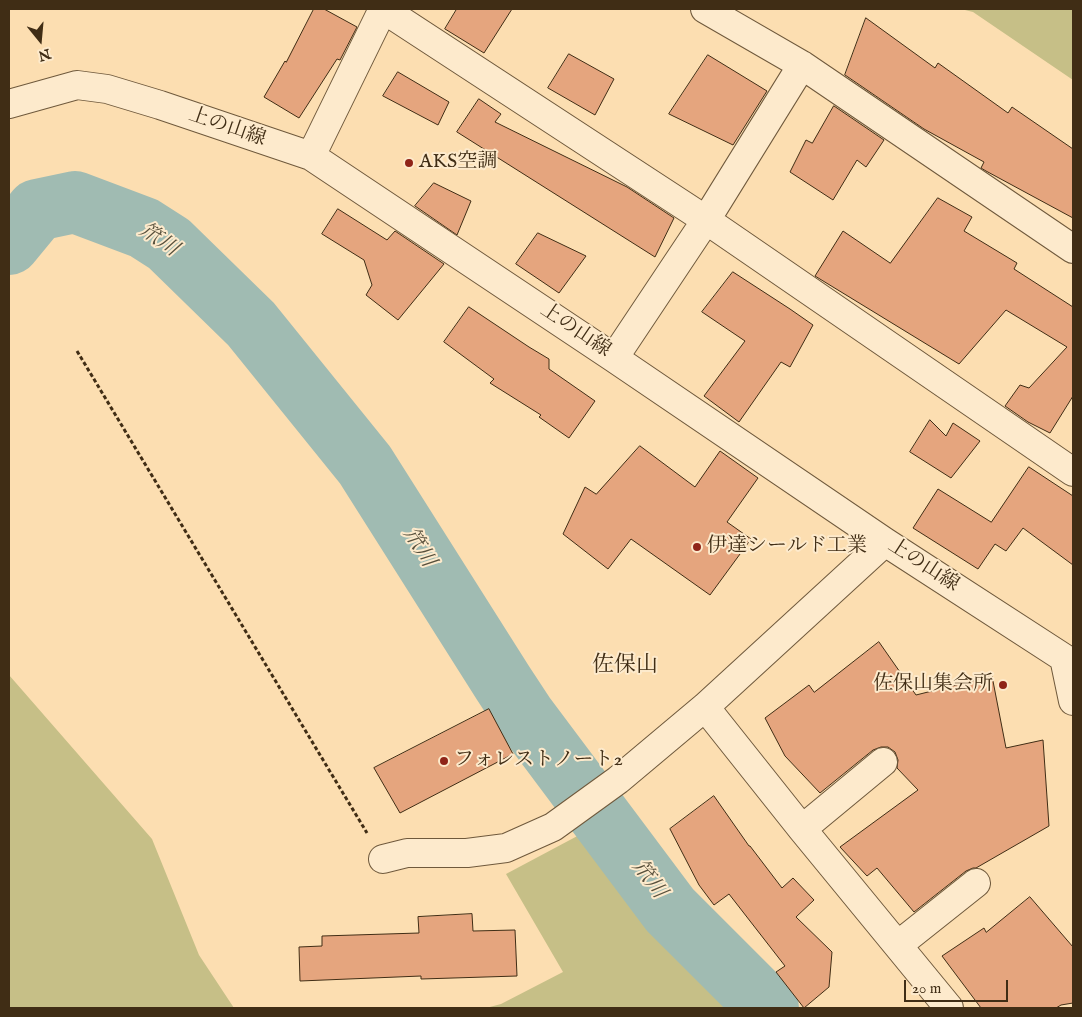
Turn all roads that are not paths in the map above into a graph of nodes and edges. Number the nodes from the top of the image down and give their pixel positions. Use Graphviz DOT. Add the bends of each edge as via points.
graph roads {
  1 [pos="383,9"];
  2 [pos="705,9"];
  3 [pos="802,65"];
  4 [pos="9,104"];
  5 [pos="311,156"];
  6 [pos="706,220"];
  7 [pos="1073,249"];
  8 [pos="614,358"];
  9 [pos="1073,472"];
  10 [pos="886,542"];
  11 [pos="1069,653"];
  12 [pos="1073,701"];
  13 [pos="705,707"];
  14 [pos="882,762"];
  15 [pos="802,829"];
  16 [pos="383,859"];
  17 [pos="976,883"];
  18 [pos="898,945"];
  19 [pos="949,1008"];
  1 -- 5 [label="street"];
  1 -- 6 [label="street"];
  2 -- 3 [label="street"];
  3 -- 6 [label="street"];
  3 -- 7 [label="street"];
  4 -- 5 [label="street, 上の山線" via="77,85 107,89"];
  5 -- 8 [label="street, 上の山線"];
  6 -- 8 [label="street"];
  6 -- 9 [label="street"];
  8 -- 10 [label="street, 上の山線"];
  10 -- 11 [label="street, 上の山線"];
  10 -- 13 [label="street"];
  11 -- 12 [label="street, 上の山線"];
  13 -- 15 [label="street"];
  13 -- 16 [label="street" via="618,780 553,827 506,848 467,853 407,853"];
  14 -- 15 [label="street"];
  15 -- 18 [label="street"];
  17 -- 18 [label="street"];
  18 -- 19 [label="street"];
}
